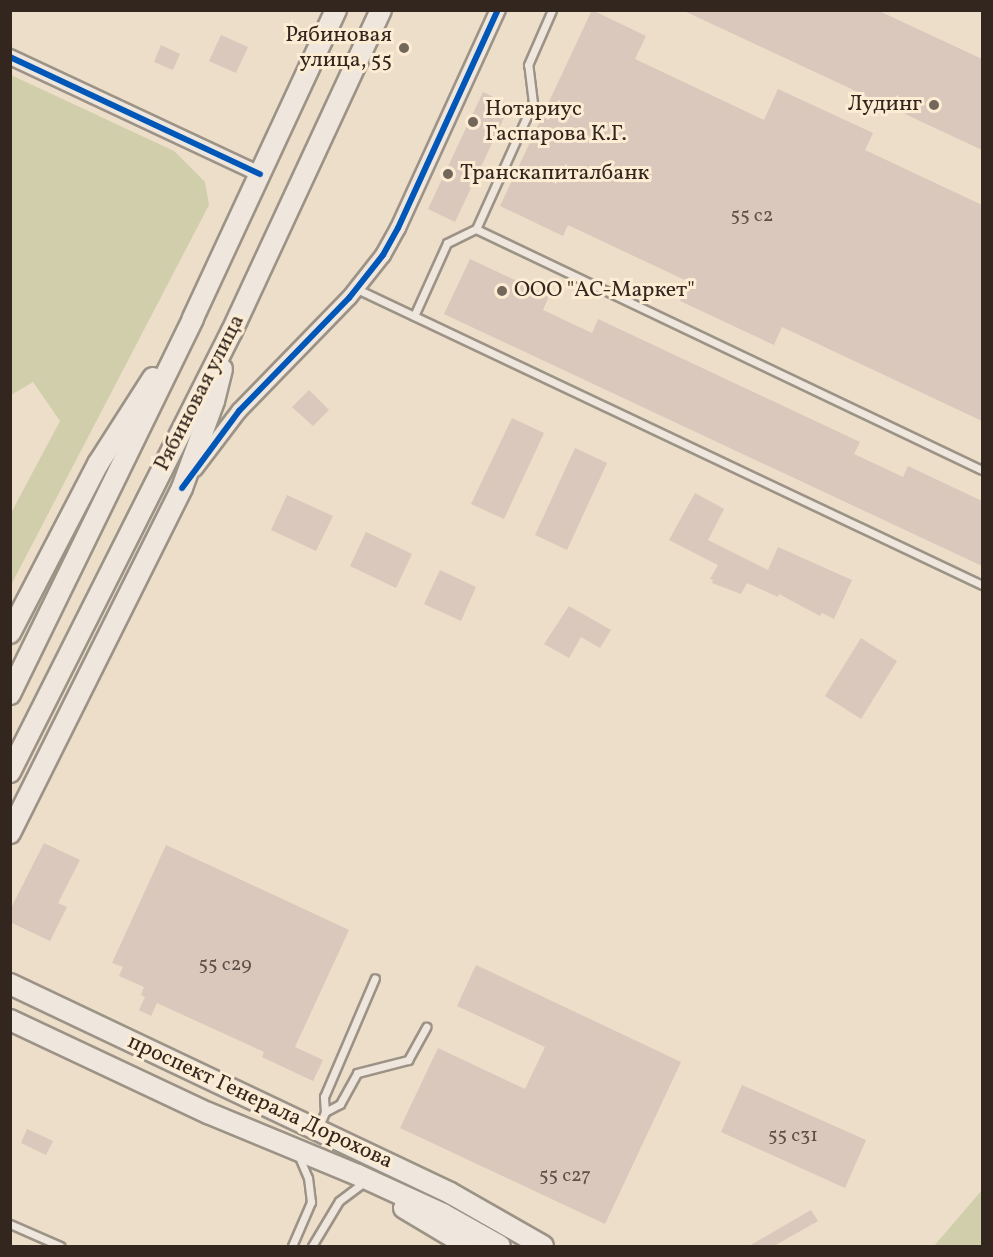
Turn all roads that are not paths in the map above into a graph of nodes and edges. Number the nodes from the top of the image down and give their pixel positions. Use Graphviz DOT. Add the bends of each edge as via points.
graph roads {
  1 [pos="336,10"];
  2 [pos="381,10"];
  3 [pos="498,10"];
  4 [pos="552,10"];
  5 [pos="10,57"];
  6 [pos="260,174"];
  7 [pos="476,229"];
  8 [pos="357,289"];
  9 [pos="414,316"];
  10 [pos="193,318"];
  11 [pos="232,331"];
  12 [pos="982,470"];
  13 [pos="182,488"];
  14 [pos="982,585"];
  15 [pos="10,633"];
  16 [pos="10,694"];
  17 [pos="10,772"];
  18 [pos="10,833"];
  19 [pos="375,978"];
  20 [pos="10,984"];
  21 [pos="10,1020"];
  22 [pos="426,1027"];
  23 [pos="321,1120"];
  24 [pos="266,1137"];
  25 [pos="297,1153"];
  26 [pos="360,1185"];
  27 [pos="10,1224"];
  28 [pos="507,1226"];
  29 [pos="60,1246"];
  30 [pos="292,1246"];
  31 [pos="312,1246"];
  32 [pos="468,1246"];
  33 [pos="500,1246"];
  34 [pos="533,1246"];
  35 [pos="543,1246"];
  1 -- 6 [label="main road, Рябиновая улица"];
  2 -- 11 [label="main road, Рябиновая улица"];
  3 -- 8 [label="street" via="398,228"];
  4 -- 7 [label="lane" via="528,65 533,103"];
  5 -- 6 [label="street"];
  6 -- 10 [label="main road, Рябиновая улица"];
  7 -- 9 [label="lane" via="447,243"];
  7 -- 12 [label="lane"];
  8 -- 9 [label="lane"];
  8 -- 13 [label="street" via="239,411"];
  9 -- 14 [label="lane"];
  10 -- 15 [label="main road" via="98,464"];
  10 -- 16 [label="main road, Рябиновая улица"];
  11 -- 13 [label="main road" via="214,401"];
  11 -- 17 [label="main road, Рябиновая улица"];
  13 -- 18 [label="main road"];
  19 -- 23 [label="lane" via="324,1097"];
  20 -- 23 [label="main road, проспект Генерала Дорохова"];
  21 -- 24 [label="main road, проспект Генерала Дорохова"];
  22 -- 23 [label="lane" via="408,1060 357,1074 340,1104"];
  23 -- 28 [label="main road, проспект Генерала Дорохова"];
  24 -- 25 [label="main road, проспект Генерала Дорохова"];
  24 -- 33 [label="main road, проспект Генерала Дорохова" via="432,1209"];
  25 -- 26 [label="main road, проспект Генерала Дорохова"];
  25 -- 30 [label="lane" via="308,1178 311,1202"];
  26 -- 31 [label="lane" via="339,1201"];
  26 -- 32 [label="main road, проспект Генерала Дорохова"];
  27 -- 29 [label="lane"];
  28 -- 34 [label="main road, проспект Генерала Дорохова"];
  28 -- 35 [label="main road, проспект Генерала Дорохова"];
}
